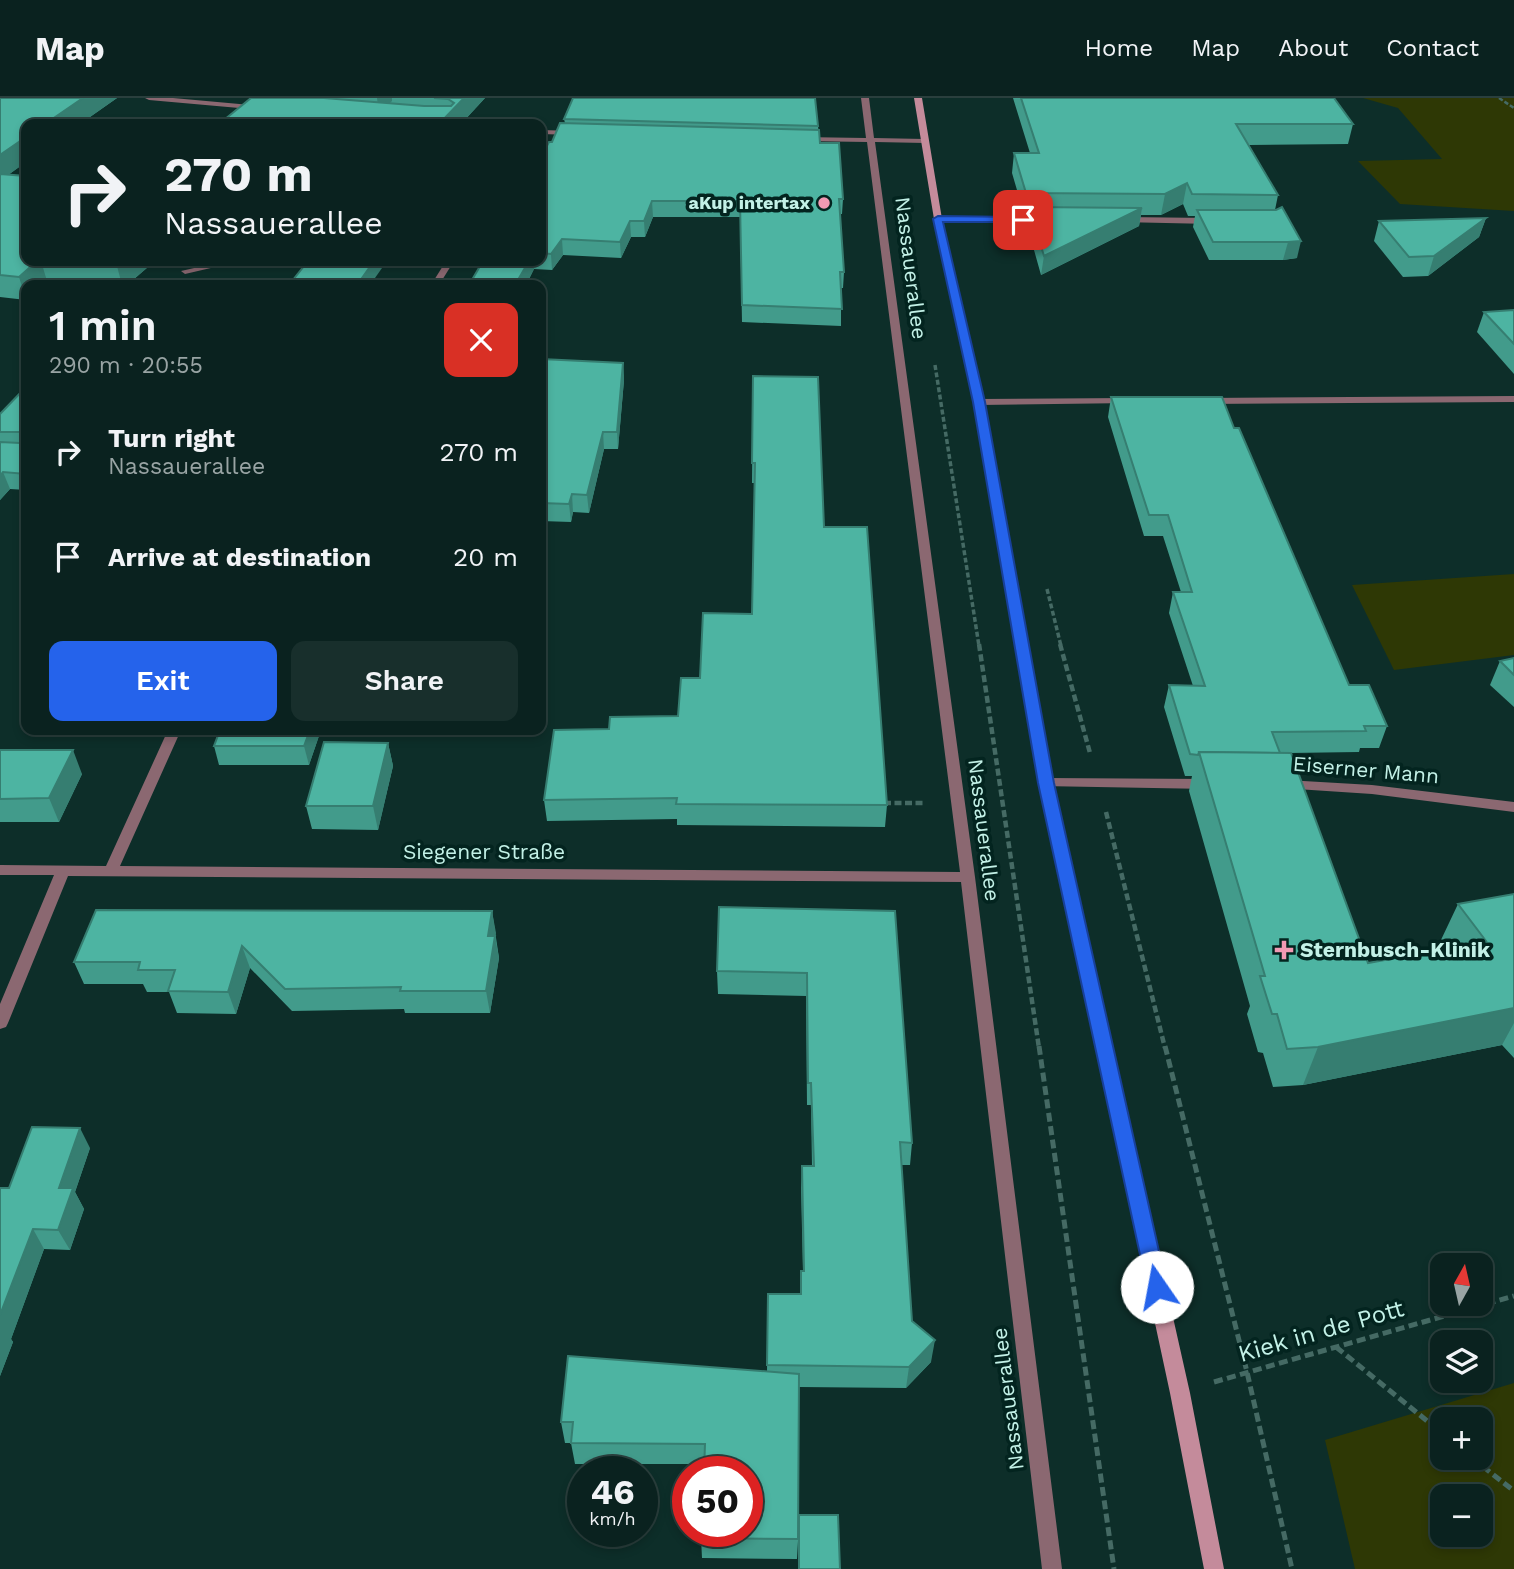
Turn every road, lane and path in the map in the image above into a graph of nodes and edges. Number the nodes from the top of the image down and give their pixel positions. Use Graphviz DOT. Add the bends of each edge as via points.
graph roads {
  1 [pos="149,98"];
  2 [pos="865,98"];
  3 [pos="918,98"];
  4 [pos="1499,98"];
  5 [pos="253,107"];
  6 [pos="266,108"];
  7 [pos="1514,108"];
  8 [pos="243,113"];
  9 [pos="546,132"];
  10 [pos="580,134"];
  11 [pos="793,139"];
  12 [pos="871,140"];
  13 [pos="925,141"];
  14 [pos="938,219"];
  15 [pos="1051,220"];
  16 [pos="1106,220"];
  17 [pos="1217,221"];
  18 [pos="211,266"];
  19 [pos="185,271"];
  20 [pos="934,359"];
  21 [pos="1514,399"];
  22 [pos="1142,401"];
  23 [pos="1197,401"];
  24 [pos="979,402"];
  25 [pos="1047,587"];
  26 [pos="172,735"];
  27 [pos="1046,783"];
  28 [pos="1099,784"];
  29 [pos="1220,784"];
  30 [pos="1274,785"];
  31 [pos="884,803"];
  32 [pos="958,804"];
  33 [pos="1514,807"];
  34 [pos="0,870"];
  35 [pos="63,871"];
  36 [pos="111,871"];
  37 [pos="968,877"];
  38 [pos="0,1023"];
  39 [pos="1514,1296"];
  40 [pos="1335,1347"];
  41 [pos="1247,1372"];
  42 [pos="1180,1393"];
  43 [pos="1430,1423"];
  44 [pos="1487,1470"];
  45 [pos="1514,1491"];
  46 [pos="1052,1569"];
  47 [pos="1114,1569"];
  48 [pos="1214,1569"];
  49 [pos="1292,1569"];
  1 -- 5 [label="street"];
  2 -- 12 [label="street, Nassauerallee"];
  3 -- 13 [label="main road, Nassauerallee"];
  4 -- 7 [label="path"];
  5 -- 6 [label="street"];
  5 -- 8 [label="street"];
  9 -- 10 [label="street"];
  11 -- 12 [label="street"];
  12 -- 13 [label="street"];
  12 -- 32 [label="street, Nassauerallee"];
  13 -- 14 [label="main road, Nassauerallee"];
  14 -- 15 [label="street, Nassauerallee"];
  14 -- 24 [label="main road, Nassauerallee"];
  16 -- 17 [label="street"];
  18 -- 19 [label="street"];
  20 -- 47 [label="path" via="1001,783"];
  21 -- 23 [label="street"];
  22 -- 24 [label="street"];
  24 -- 27 [label="main road, Nassauerallee"];
  25 -- 28 [label="path"];
  26 -- 36 [label="street"];
  27 -- 28 [label="street"];
  27 -- 42 [label="main road, Nassauerallee"];
  28 -- 29 [label="street"];
  28 -- 41 [label="path"];
  30 -- 33 [label="street, Eiserner Mann" via="1328,785"];
  31 -- 32 [label="path"];
  32 -- 37 [label="street, Nassauerallee"];
  34 -- 35 [label="street, Siegener Straße"];
  35 -- 36 [label="street, Siegener Straße"];
  35 -- 38 [label="street"];
  36 -- 37 [label="street, Siegener Straße"];
  37 -- 46 [label="street, Nassauerallee"];
  39 -- 40 [label="path, Kiek in de Pott"];
  40 -- 41 [label="path, Kiek in de Pott"];
  40 -- 43 [label="path"];
  41 -- 42 [label="path, Kiek in de Pott"];
  41 -- 49 [label="path"];
  42 -- 48 [label="main road, Nassauerallee"];
  44 -- 45 [label="path"];
}
